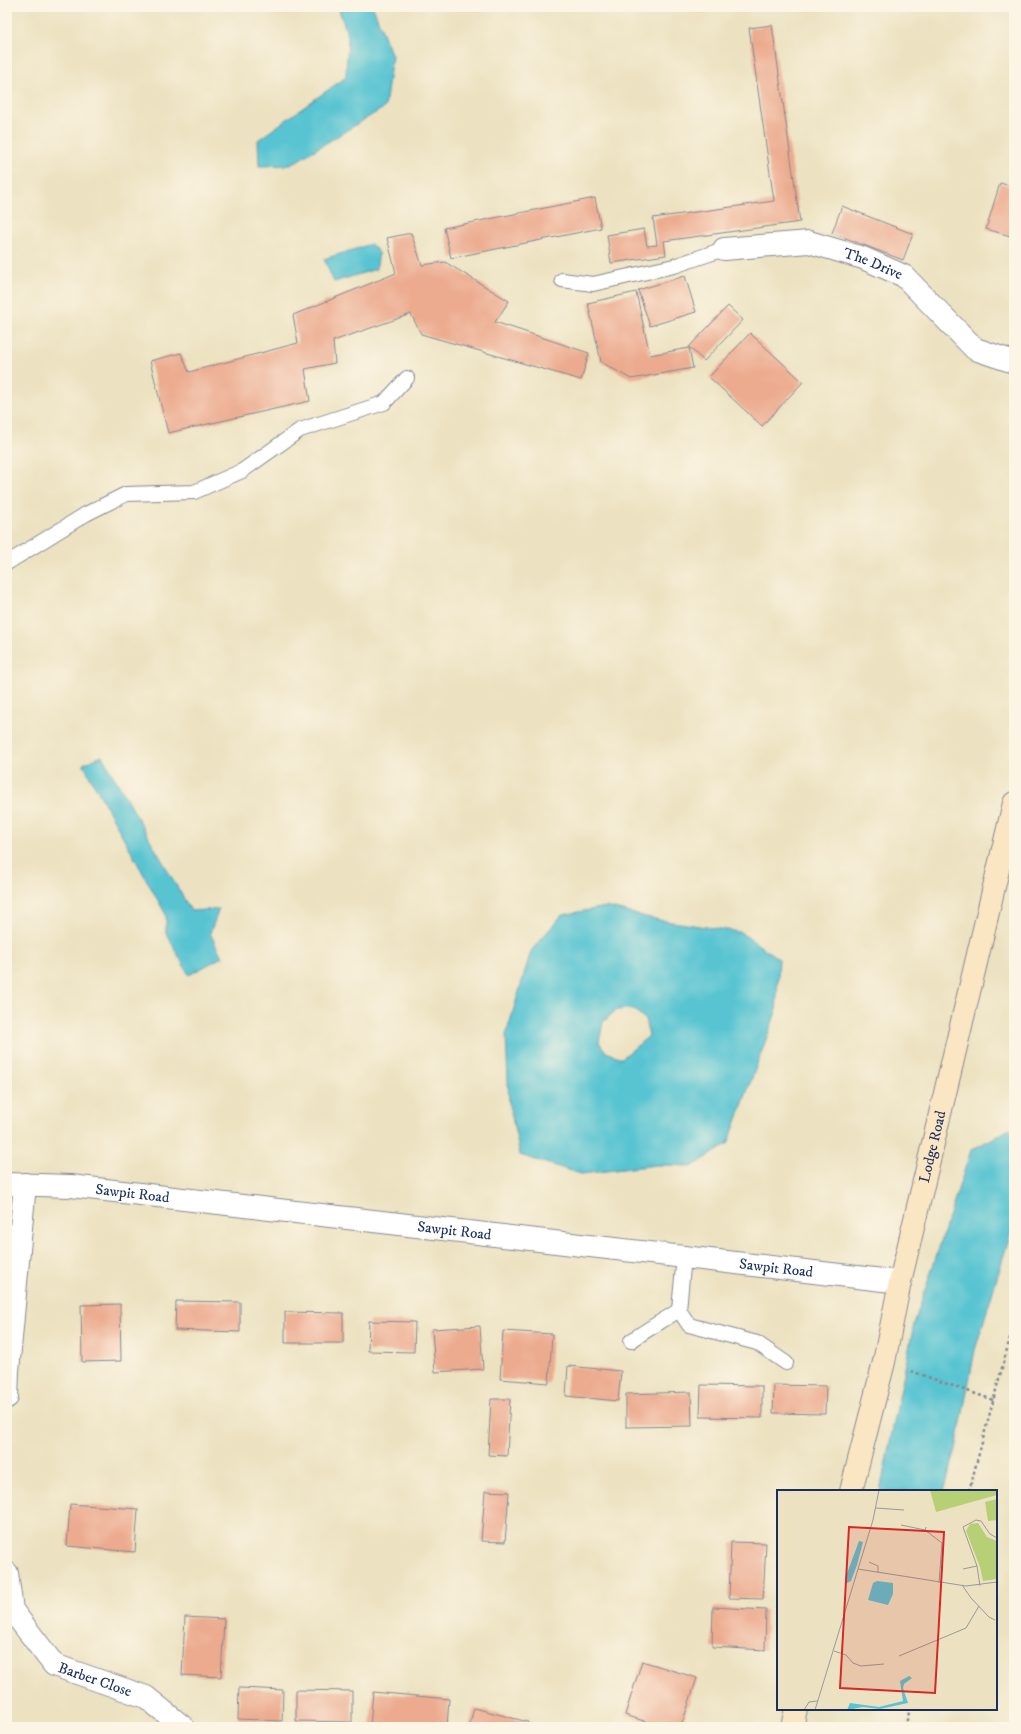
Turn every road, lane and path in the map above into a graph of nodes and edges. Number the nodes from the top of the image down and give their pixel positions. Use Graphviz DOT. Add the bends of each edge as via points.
graph roads {
  1 [pos="724,249"];
  2 [pos="562,280"];
  3 [pos="1014,362"];
  4 [pos="407,378"];
  5 [pos="7,563"];
  6 [pos="1014,803"];
  7 [pos="16,1184"];
  8 [pos="684,1256"];
  9 [pos="900,1282"];
  10 [pos="679,1310"];
  11 [pos="1014,1324"];
  12 [pos="631,1341"];
  13 [pos="884,1362"];
  14 [pos="786,1363"];
  15 [pos="7,1397"];
  16 [pos="993,1400"];
  17 [pos="851,1490"];
  18 [pos="969,1490"];
  19 [pos="7,1573"];
  20 [pos="796,1710"];
  21 [pos="910,1710"];
  22 [pos="183,1727"];
  23 [pos="792,1727"];
  24 [pos="905,1727"];
  1 -- 2 [label="lane" via="674,266 593,284"];
  1 -- 3 [label="street, The Drive" via="809,242 863,258 904,276 975,349"];
  4 -- 5 [label="lane" via="384,403 300,430 242,471 194,492 126,494 86,514"];
  6 -- 9 [label="main road, Lodge Road"];
  7 -- 8 [label="street, Sawpit Road" via="71,1186"];
  7 -- 15 [label="street"];
  8 -- 9 [label="street, Sawpit Road"];
  8 -- 10 [label="lane"];
  9 -- 13 [label="main road, Lodge Road"];
  10 -- 12 [label="lane"];
  10 -- 14 [label="lane" via="689,1325 757,1343"];
  11 -- 16 [label="path"];
  13 -- 16 [label="path"];
  13 -- 17 [label="main road, Lodge Road"];
  16 -- 18 [label="path"];
  19 -- 22 [label="street, Barber Close" via="12,1610 54,1665 146,1697"];
  20 -- 23 [label="main road"];
  21 -- 24 [label="path"];
}
